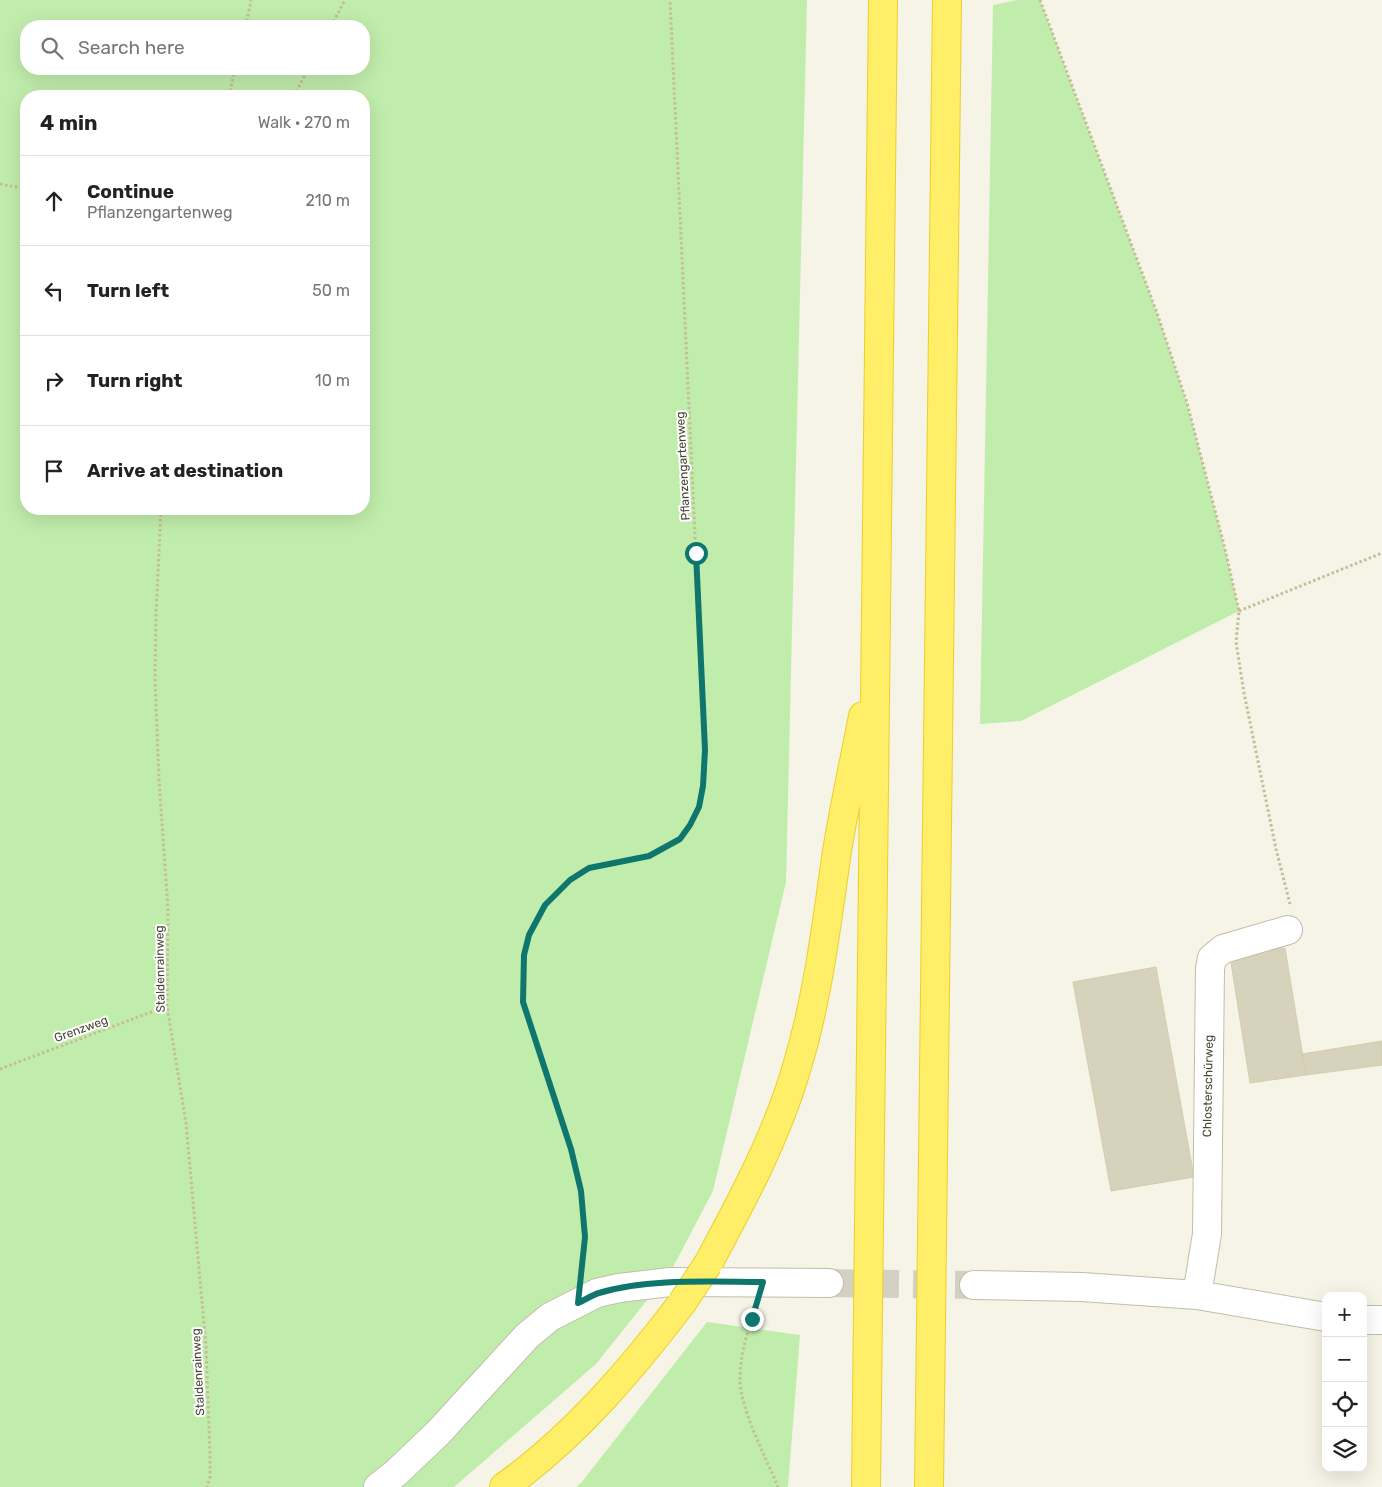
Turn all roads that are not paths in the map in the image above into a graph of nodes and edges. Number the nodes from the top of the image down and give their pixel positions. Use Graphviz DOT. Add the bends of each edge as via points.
graph roads {
  1 [pos="884,0"];
  2 [pos="947,0"];
  3 [pos="876,641"];
  4 [pos="1288,930"];
  5 [pos="830,1283"];
  6 [pos="974,1285"];
  7 [pos="1197,1295"];
  8 [pos="1322,1316"];
  9 [pos="1367,1320"];
  10 [pos="1382,1320"];
  11 [pos="378,1487"];
  12 [pos="504,1487"];
  13 [pos="866,1487"];
  14 [pos="929,1487"];
  1 -- 3 [label="highway"];
  2 -- 14 [label="highway"];
  3 -- 12 [label="highway, bridge" via="836,858 818,985 798,1065 763,1158 708,1264 651,1344 592,1411"];
  3 -- 13 [label="highway"];
  4 -- 7 [label="lane, Chlosterschürweg" via="1223,949 1212,958 1207,1234"];
  5 -- 11 [label="lane" via="670,1282 597,1294 550,1317 527,1336 438,1433"];
  6 -- 7 [label="lane" via="1082,1287"];
  7 -- 8 [label="lane"];
  9 -- 10 [label="lane"];
}
